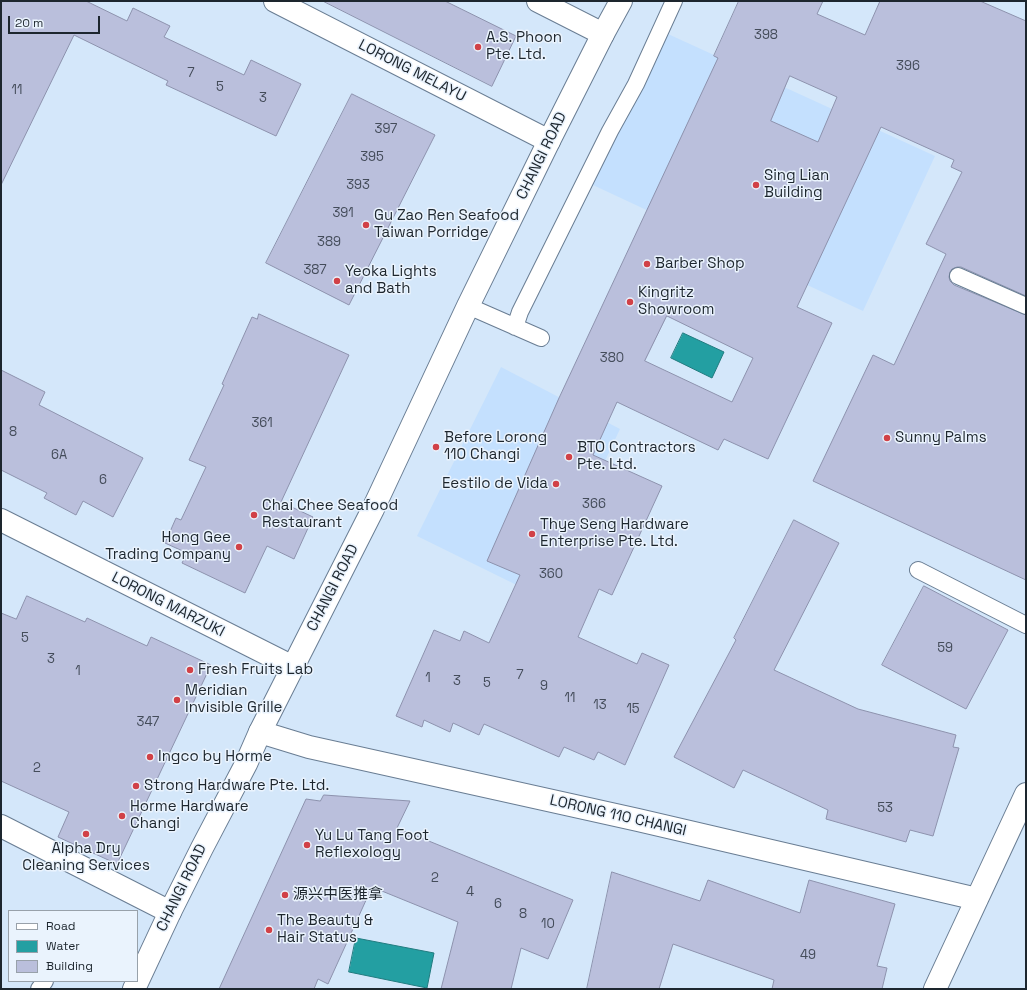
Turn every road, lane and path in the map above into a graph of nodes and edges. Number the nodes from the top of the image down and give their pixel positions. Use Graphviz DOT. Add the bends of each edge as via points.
graph roads {
  1 [pos="275,1"];
  2 [pos="538,1"];
  3 [pos="621,1"];
  4 [pos="674,1"];
  5 [pos="603,34"];
  6 [pos="549,141"];
  7 [pos="958,276"];
  8 [pos="468,306"];
  9 [pos="1026,306"];
  10 [pos="515,327"];
  11 [pos="541,338"];
  12 [pos="1,520"];
  13 [pos="918,570"];
  14 [pos="1026,625"];
  15 [pos="293,667"];
  16 [pos="260,732"];
  17 [pos="1026,794"];
  18 [pos="1,826"];
  19 [pos="977,899"];
  20 [pos="170,912"];
  21 [pos="143,958"];
  22 [pos="138,975"];
  23 [pos="935,989"];
  1 -- 6 [label="street, LORONG MELAYU"];
  2 -- 5 [label="street"];
  3 -- 5 [label="street, CHANGI ROAD"];
  4 -- 10 [label="lane" via="636,84 580,191"];
  5 -- 6 [label="street, CHANGI ROAD"];
  6 -- 8 [label="street, CHANGI ROAD"];
  7 -- 9 [label="lane"];
  8 -- 10 [label="lane"];
  8 -- 15 [label="street, CHANGI ROAD" via="373,509"];
  10 -- 11 [label="lane"];
  12 -- 15 [label="street, LORONG MARZUKI"];
  13 -- 14 [label="lane"];
  15 -- 16 [label="street, CHANGI ROAD"];
  16 -- 19 [label="street, LORONG 110 CHANGI" via="309,747"];
  16 -- 20 [label="street, CHANGI ROAD"];
  17 -- 19 [label="street"];
  18 -- 20 [label="street"];
  19 -- 23 [label="street"];
  20 -- 21 [label="street, CHANGI ROAD"];
  21 -- 22 [label="street, CHANGI ROAD"];
}
